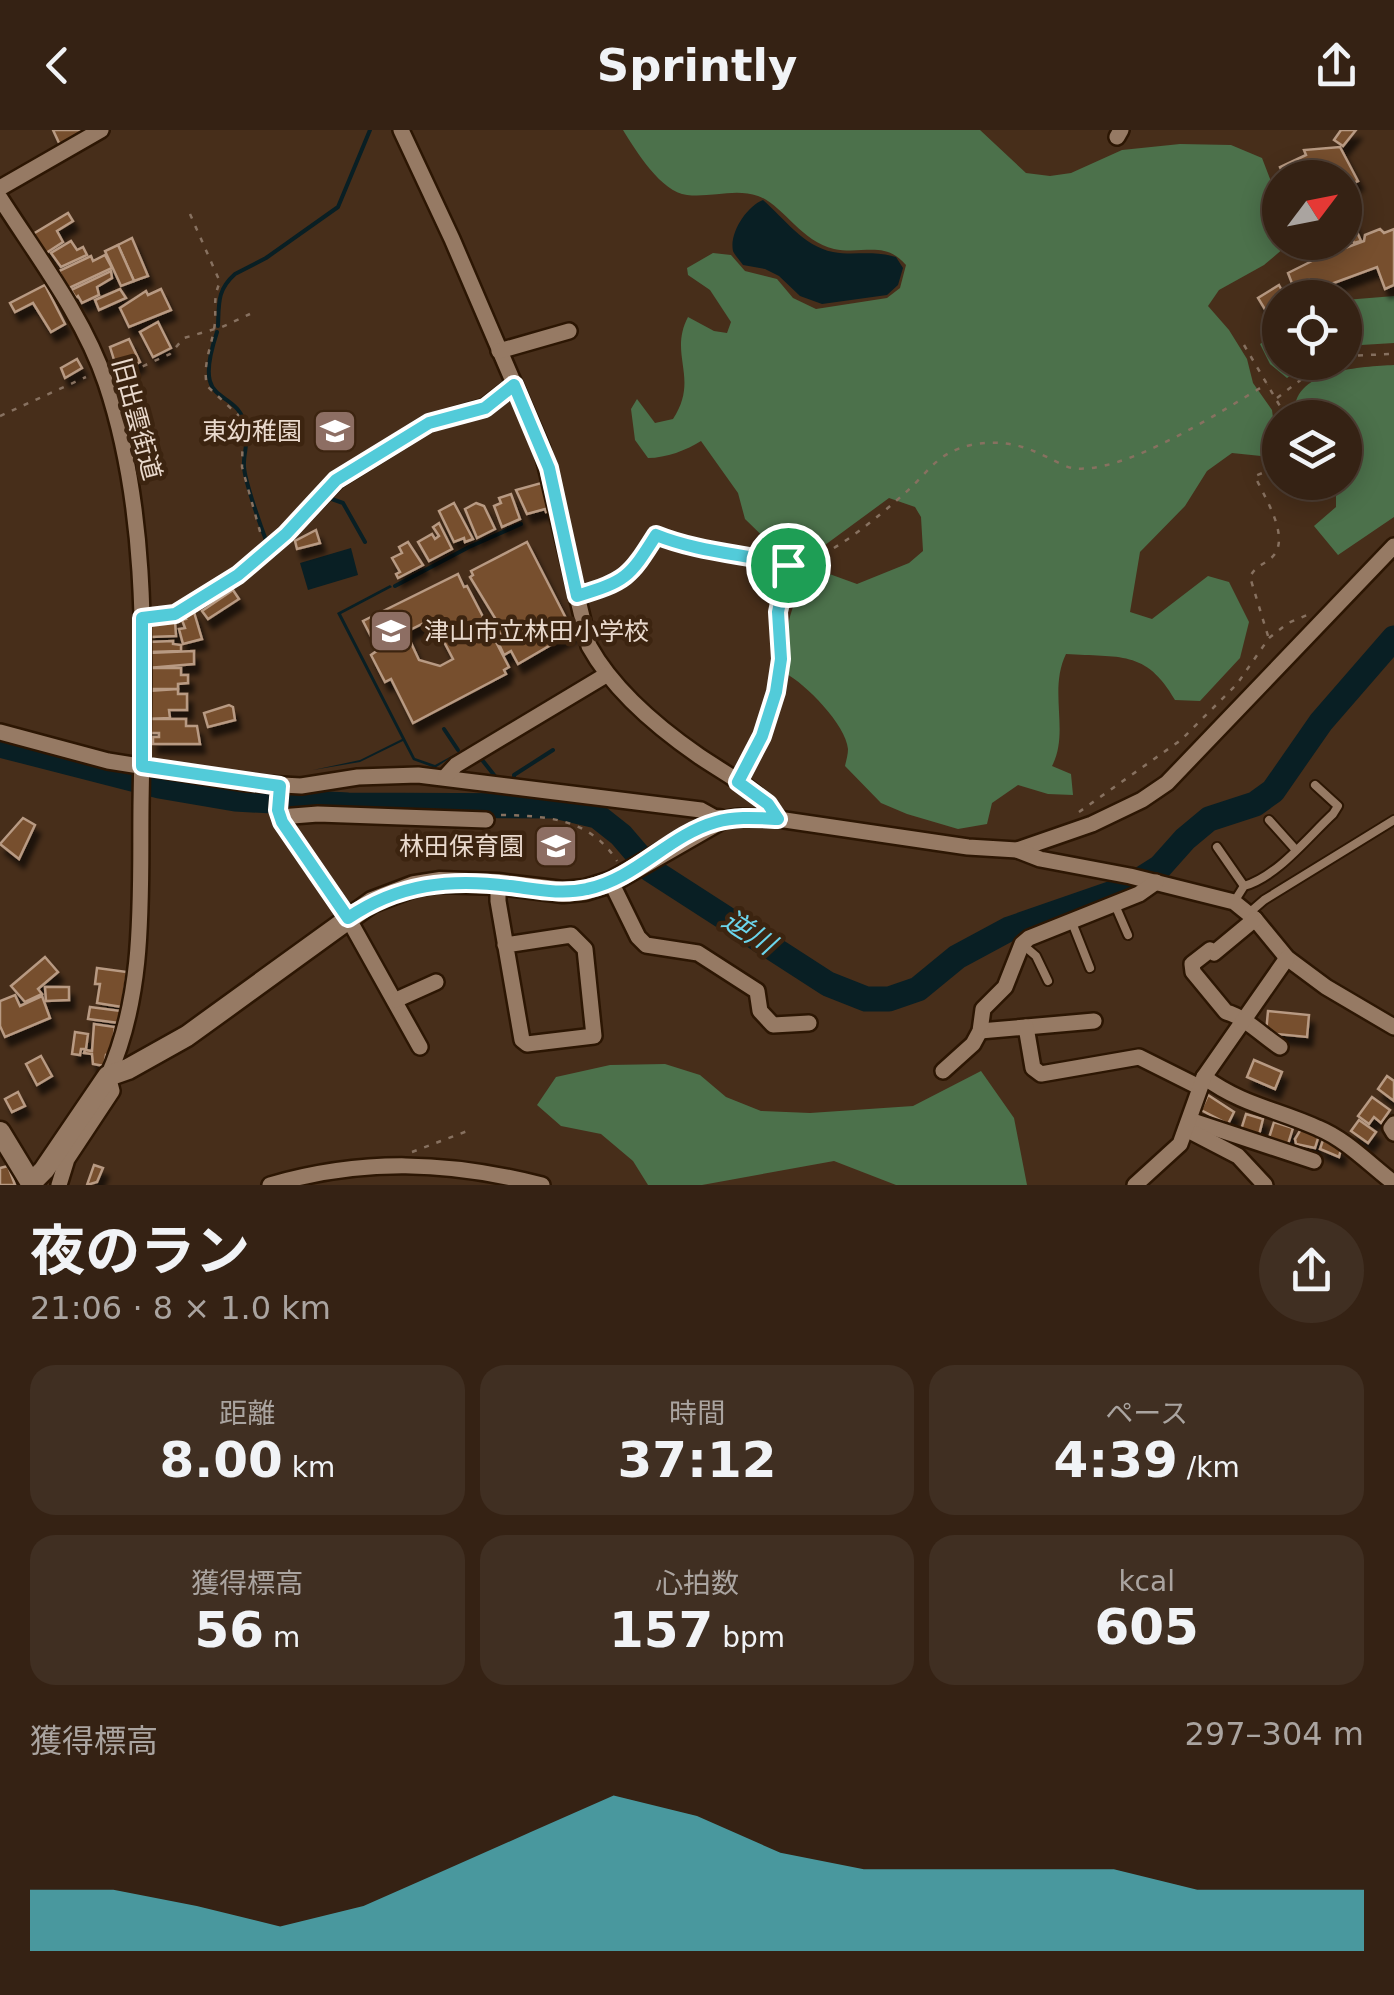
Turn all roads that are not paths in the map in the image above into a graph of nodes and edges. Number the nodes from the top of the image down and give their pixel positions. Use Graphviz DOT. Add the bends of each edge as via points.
graph roads {
  1 [pos="101,130"];
  2 [pos="401,130"];
  3 [pos="0,188"];
  4 [pos="0,198"];
  5 [pos="569,331"];
  6 [pos="498,351"];
  7 [pos="514,385"];
  8 [pos="1394,546"];
  9 [pos="266,551"];
  10 [pos="606,675"];
  11 [pos="0,732"];
  12 [pos="142,776"];
  13 [pos="445,777"];
  14 [pos="1315,785"];
  15 [pos="279,802"];
  16 [pos="778,819"];
  17 [pos="486,820"];
  18 [pos="719,820"];
  19 [pos="1269,820"];
  20 [pos="1394,820"];
  21 [pos="1217,847"];
  22 [pos="1295,849"];
  23 [pos="1017,850"];
  24 [pos="621,877"];
  25 [pos="1153,882"];
  26 [pos="498,884"];
  27 [pos="1244,886"];
  28 [pos="1234,902"];
  29 [pos="1115,904"];
  30 [pos="1252,916"];
  31 [pos="348,918"];
  32 [pos="1071,920"];
  33 [pos="1128,935"];
  34 [pos="1022,944"];
  35 [pos="505,945"];
  36 [pos="1287,958"];
  37 [pos="1090,968"];
  38 [pos="1048,981"];
  39 [pos="436,982"];
  40 [pos="396,1000"];
  41 [pos="1242,1019"];
  42 [pos="1094,1020"];
  43 [pos="808,1023"];
  44 [pos="1026,1026"];
  45 [pos="1394,1027"];
  46 [pos="980,1031"];
  47 [pos="420,1047"];
  48 [pos="1280,1047"];
  49 [pos="943,1071"];
  50 [pos="108,1076"];
  51 [pos="1201,1082"];
  52 [pos="1394,1124"];
  53 [pos="1186,1129"];
  54 [pos="0,1132"];
  55 [pos="1394,1133"];
  56 [pos="1314,1161"];
  57 [pos="1394,1183"];
  58 [pos="31,1184"];
  59 [pos="59,1185"];
  60 [pos="270,1185"];
  61 [pos="542,1185"];
  62 [pos="1135,1185"];
  63 [pos="1264,1185"];
  1 -- 3 [label="street"];
  2 -- 6 [label="street"];
  4 -- 12 [label="street, 旧出雲街道" via="104,377 132,500 142,618"];
  5 -- 6 [label="street"];
  6 -- 7 [label="street"];
  7 -- 9 [label="street" via="485,408 429,423 336,480"];
  7 -- 10 [label="street" via="549,468 590,646"];
  8 -- 23 [label="street" via="1167,783 1072,832"];
  10 -- 13 [label="street"];
  10 -- 16 [label="street" via="690,749 768,804"];
  11 -- 12 [label="street"];
  12 -- 15 [label="street"];
  12 -- 50 [label="street, 旧出雲街道" via="134,980"];
  13 -- 15 [label="street" via="372,776"];
  13 -- 18 [label="street" via="701,810"];
  14 -- 22 [label="lane" via="1338,806"];
  15 -- 17 [label="street" via="318,814"];
  15 -- 31 [label="street"];
  16 -- 18 [label="street"];
  16 -- 23 [label="street"];
  18 -- 24 [label="street"];
  19 -- 22 [label="lane"];
  20 -- 30 [label="lane" via="1264,900"];
  21 -- 27 [label="lane"];
  22 -- 27 [label="lane"];
  23 -- 25 [label="street"];
  24 -- 26 [label="street" via="562,892"];
  24 -- 43 [label="street" via="646,945 682,949 716,963 758,991 760,1010 773,1025"];
  25 -- 28 [label="street"];
  25 -- 29 [label="street"];
  26 -- 31 [label="street" via="414,886"];
  26 -- 35 [label="street"];
  27 -- 28 [label="lane"];
  28 -- 30 [label="street"];
  29 -- 32 [label="street"];
  29 -- 33 [label="lane"];
  30 -- 36 [label="street"];
  30 -- 41 [label="street" via="1230,942 1192,964 1219,1005"];
  31 -- 40 [label="street"];
  31 -- 50 [label="street" via="187,1036"];
  32 -- 34 [label="street"];
  32 -- 37 [label="lane"];
  34 -- 38 [label="lane"];
  34 -- 46 [label="street" via="1005,987 983,1010"];
  35 -- 35 [label="street" via="571,935 585,949 594,1036 522,1040"];
  36 -- 41 [label="street"];
  36 -- 45 [label="street"];
  39 -- 40 [label="street"];
  40 -- 47 [label="street"];
  41 -- 48 [label="street"];
  41 -- 51 [label="street"];
  42 -- 44 [label="street"];
  44 -- 46 [label="street"];
  44 -- 51 [label="street" via="1033,1068 1040,1074 1139,1057"];
  46 -- 49 [label="street"];
  50 -- 58 [label="street"];
  50 -- 59 [label="street, 旧出雲街道" via="112,1091 67,1159"];
  51 -- 53 [label="street"];
  51 -- 57 [label="street" via="1320,1129"];
  52 -- 55 [label="street"];
  53 -- 56 [label="street" via="1196,1122"];
  53 -- 62 [label="street" via="1180,1144"];
  53 -- 63 [label="street" via="1238,1156"];
  54 -- 58 [label="street"];
  60 -- 61 [label="street" via="378,1164 479,1170"];
}
